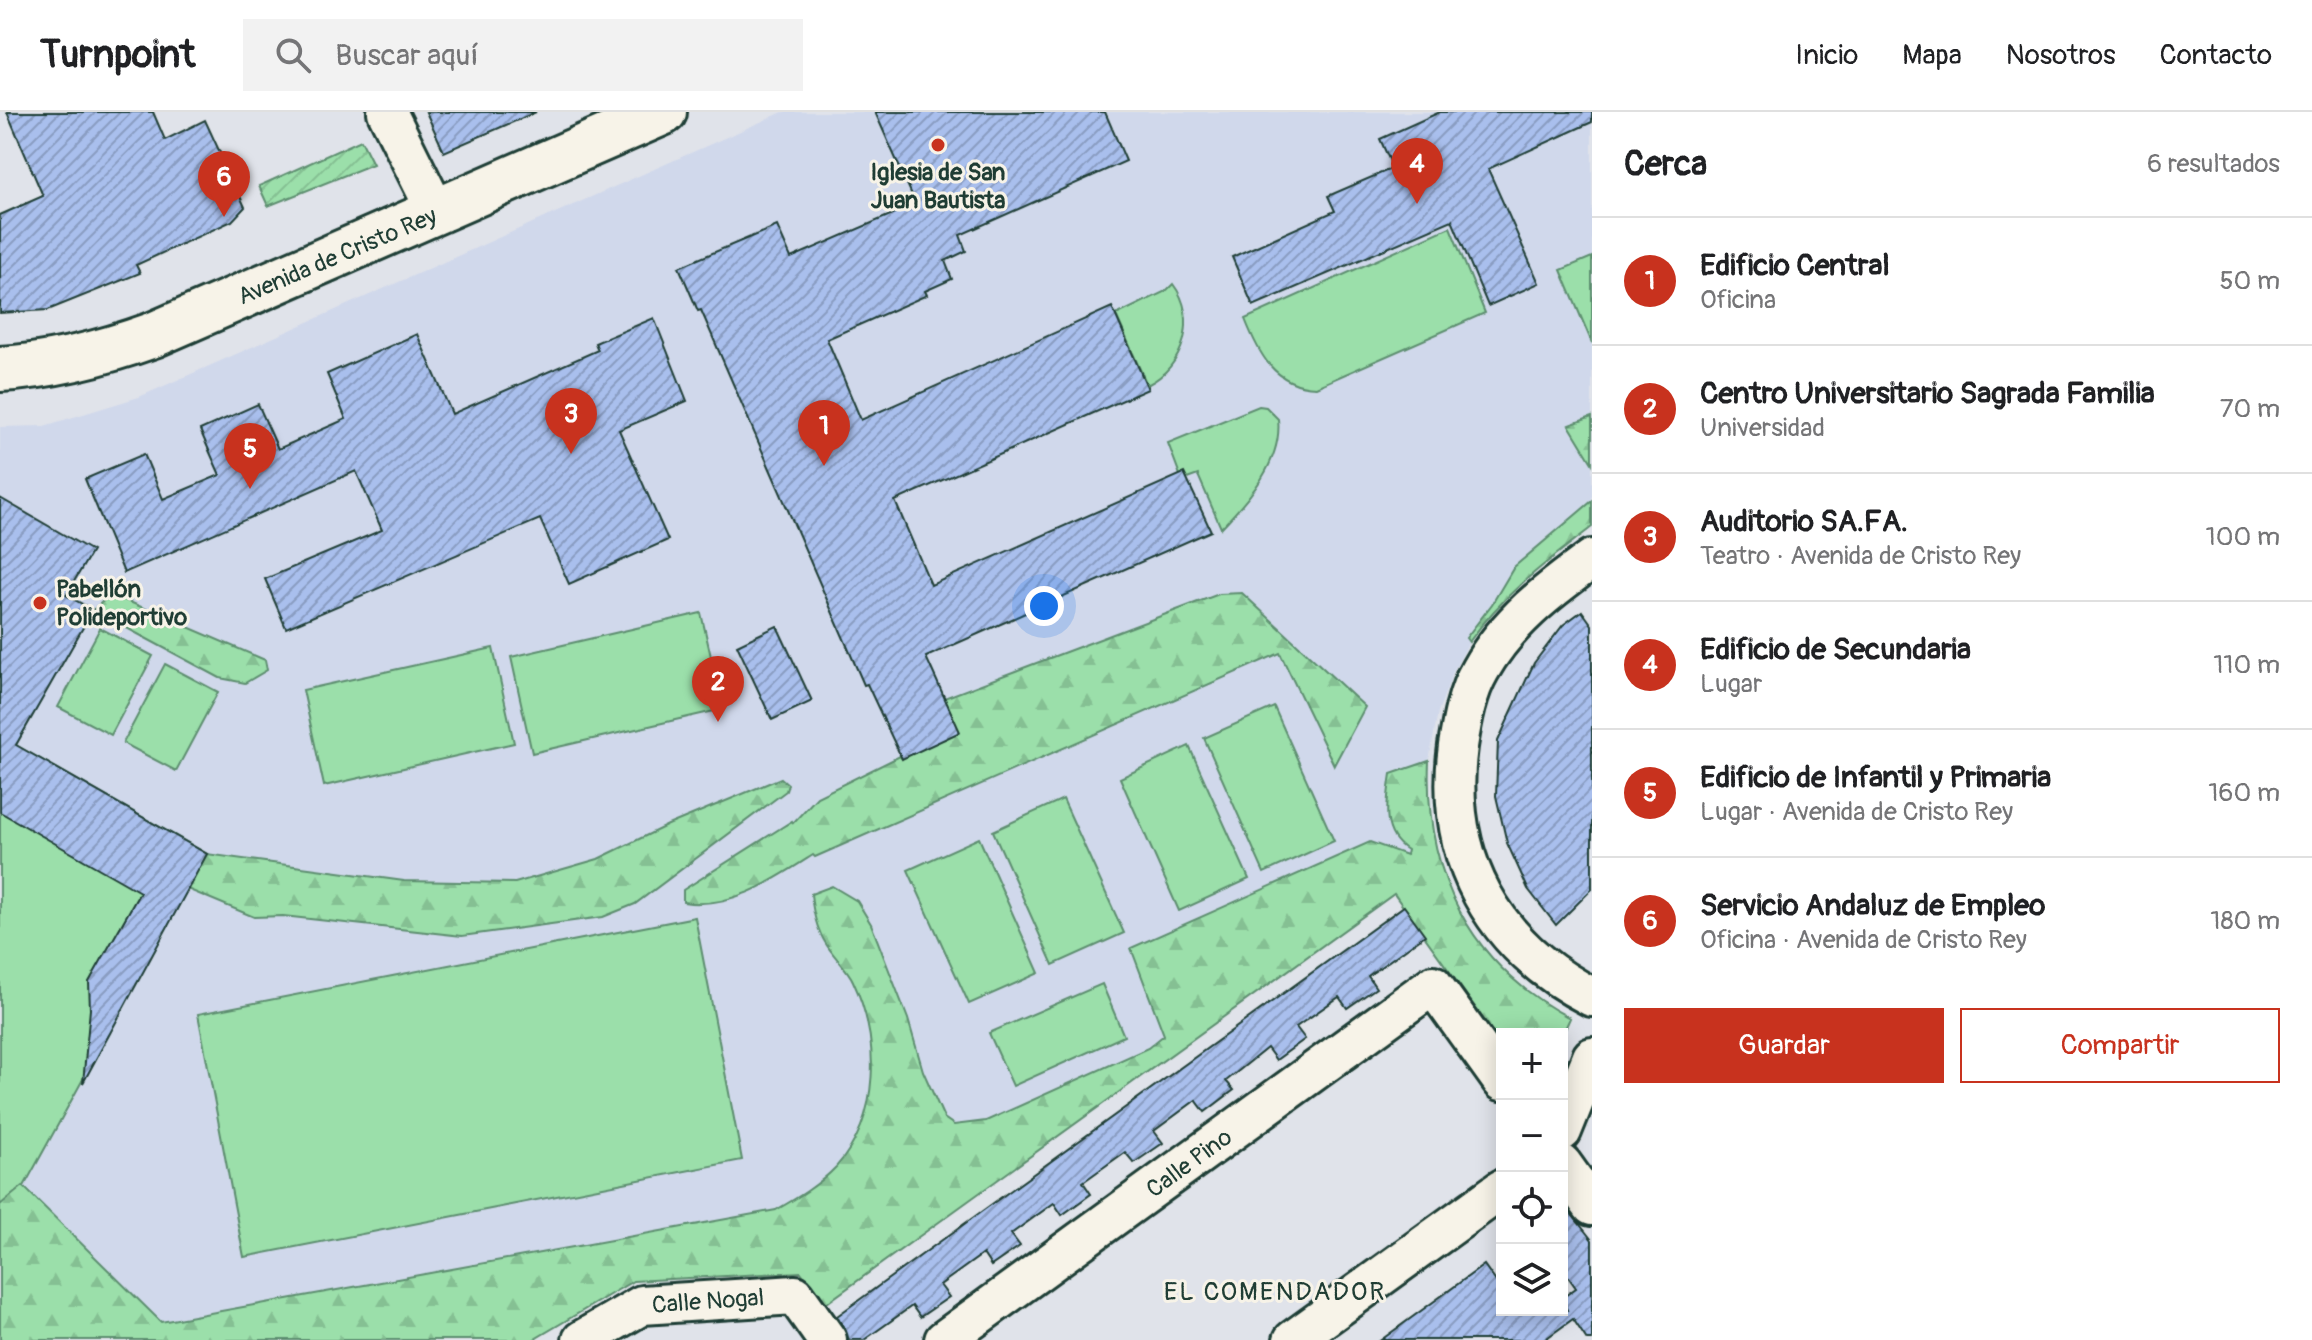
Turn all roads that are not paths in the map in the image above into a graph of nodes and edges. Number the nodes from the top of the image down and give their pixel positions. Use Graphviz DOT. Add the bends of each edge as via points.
graph roads {
  1 [pos="387,112"];
  2 [pos="664,112"];
  3 [pos="437,213"];
  4 [pos="0,369"];
  5 [pos="1592,559"];
  6 [pos="1592,997"];
  7 [pos="1592,1057"];
  8 [pos="1496,1073"];
  9 [pos="1568,1116"];
  10 [pos="1568,1172"];
  11 [pos="1496,1193"];
  12 [pos="1592,1206"];
  13 [pos="582,1340"];
  14 [pos="827,1340"];
  15 [pos="944,1340"];
  16 [pos="1293,1340"];
  1 -- 3 [label="street"];
  2 -- 3 [label="street, Avenida de Cristo Rey"];
  3 -- 4 [label="street, Avenida de Cristo Rey" via="119,347 63,362"];
  5 -- 6 [label="street" via="1542,596 1478,673 1456,766 1456,812 1471,873 1501,925 1556,977"];
  7 -- 9 [label="street"];
  8 -- 15 [label="street, Calle Pino" via="1433,985"];
  10 -- 12 [label="street"];
  11 -- 16 [label="street"];
  13 -- 14 [label="street, Calle Nogal" via="642,1305 795,1295"];
}
